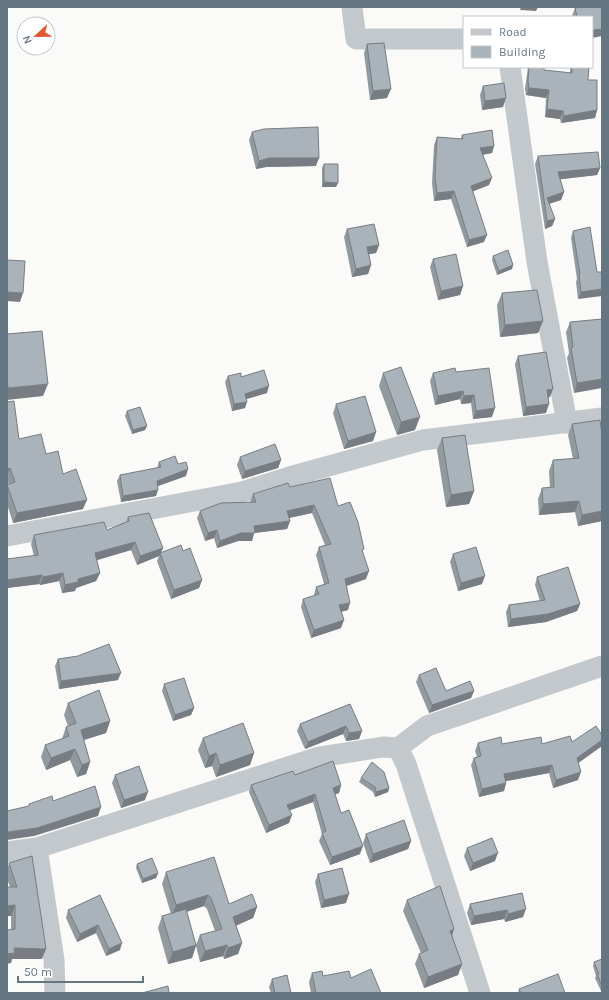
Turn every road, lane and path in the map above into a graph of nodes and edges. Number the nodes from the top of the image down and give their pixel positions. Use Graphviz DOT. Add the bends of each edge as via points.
graph roads {
  1 [pos="352,7"];
  2 [pos="463,39"];
  3 [pos="510,68"];
  4 [pos="602,418"];
  5 [pos="567,422"];
  6 [pos="7,536"];
  7 [pos="602,666"];
  8 [pos="398,748"];
  9 [pos="37,848"];
  10 [pos="7,852"];
  11 [pos="54,993"];
  12 [pos="480,993"];
  1 -- 2 [label="street" via="356,39"];
  3 -- 5 [label="street" via="537,262"];
  4 -- 5 [label="street"];
  5 -- 6 [label="street" via="423,440 242,492"];
  7 -- 8 [label="street" via="427,726"];
  8 -- 9 [label="street" via="383,747 319,757"];
  8 -- 12 [label="street" via="406,764"];
  9 -- 10 [label="street"];
  9 -- 11 [label="street" via="54,960"];
}
